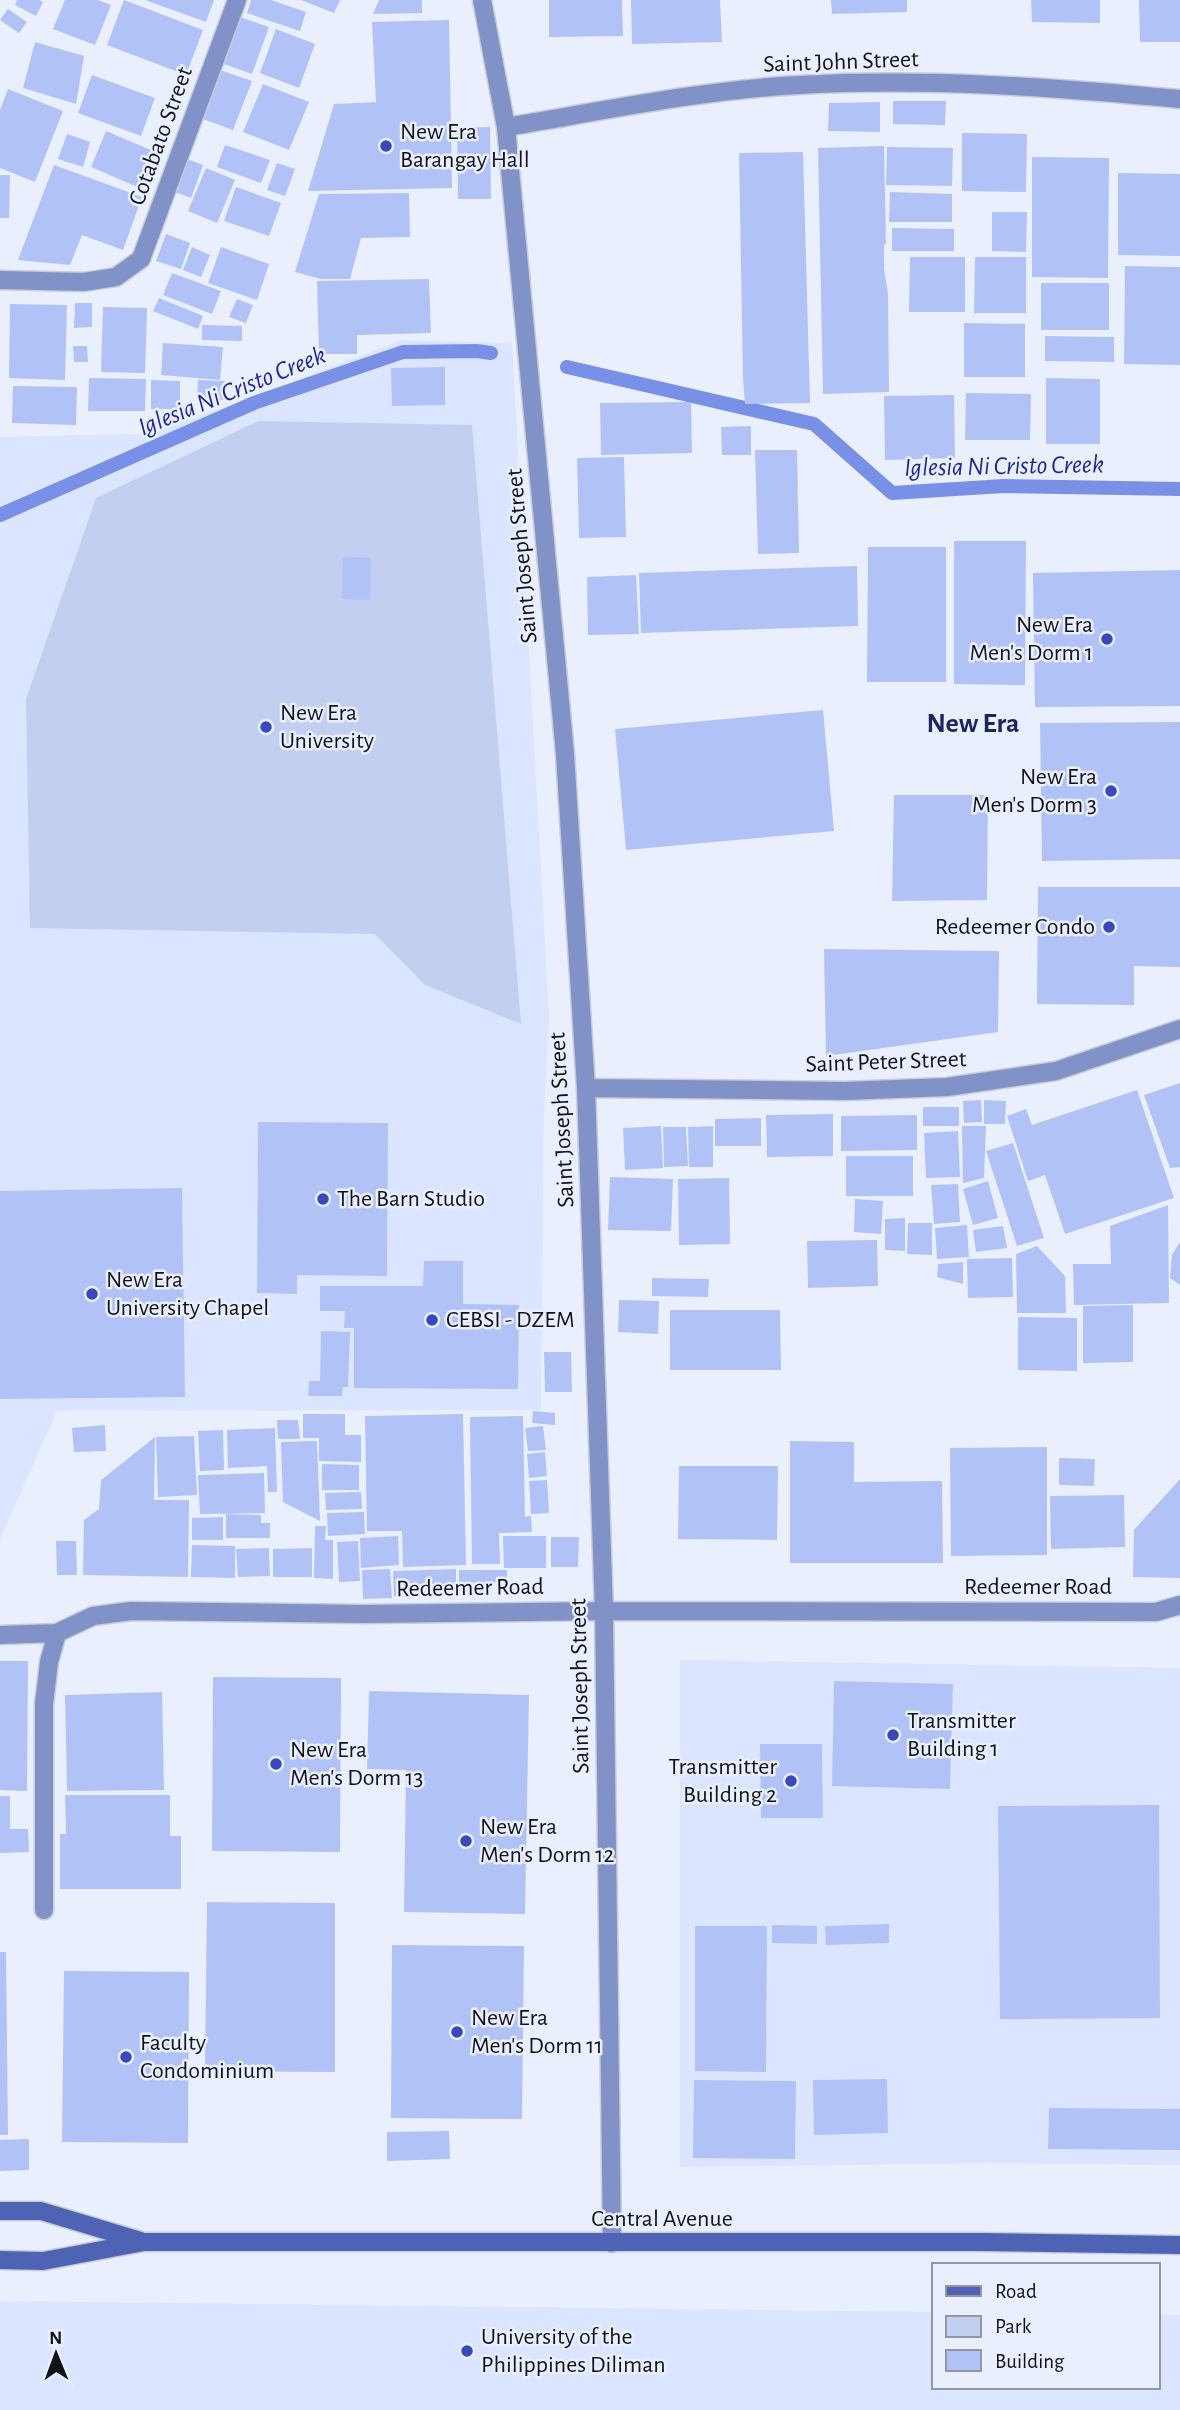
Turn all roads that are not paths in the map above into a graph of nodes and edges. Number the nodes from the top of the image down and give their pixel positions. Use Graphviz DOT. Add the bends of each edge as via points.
graph roads {
  1 [pos="237,0"];
  2 [pos="482,0"];
  3 [pos="1180,99"];
  4 [pos="506,127"];
  5 [pos="0,280"];
  6 [pos="1180,1029"];
  7 [pos="586,1088"];
  8 [pos="1180,1605"];
  9 [pos="604,1611"];
  10 [pos="57,1633"];
  11 [pos="0,1635"];
  12 [pos="44,1910"];
  13 [pos="0,2211"];
  14 [pos="145,2242"];
  15 [pos="612,2244"];
  16 [pos="1180,2245"];
  17 [pos="0,2260"];
  1 -- 5 [label="street, Cotabato Street" via="141,259 116,277 84,282"];
  2 -- 4 [label="street, Saint Joseph Street"];
  3 -- 4 [label="street, Saint John Street" via="901,82 798,85 692,96"];
  4 -- 7 [label="street, Saint Joseph Street" via="565,754"];
  6 -- 7 [label="street, Saint Peter Street" via="1056,1070 947,1087 845,1091"];
  7 -- 9 [label="street, Saint Joseph Street"];
  8 -- 9 [label="street, Redeemer Road" via="1156,1612"];
  9 -- 10 [label="street, Redeemer Road" via="131,1611 93,1616"];
  9 -- 15 [label="street, Saint Joseph Street"];
  10 -- 11 [label="street, Redeemer Road"];
  10 -- 12 [label="street" via="44,1704"];
  13 -- 14 [label="main road, Central Avenue" via="41,2211"];
  14 -- 15 [label="main road, Central Avenue"];
  14 -- 17 [label="main road, Central Avenue" via="43,2261"];
  15 -- 16 [label="main road, Central Avenue"];
}
